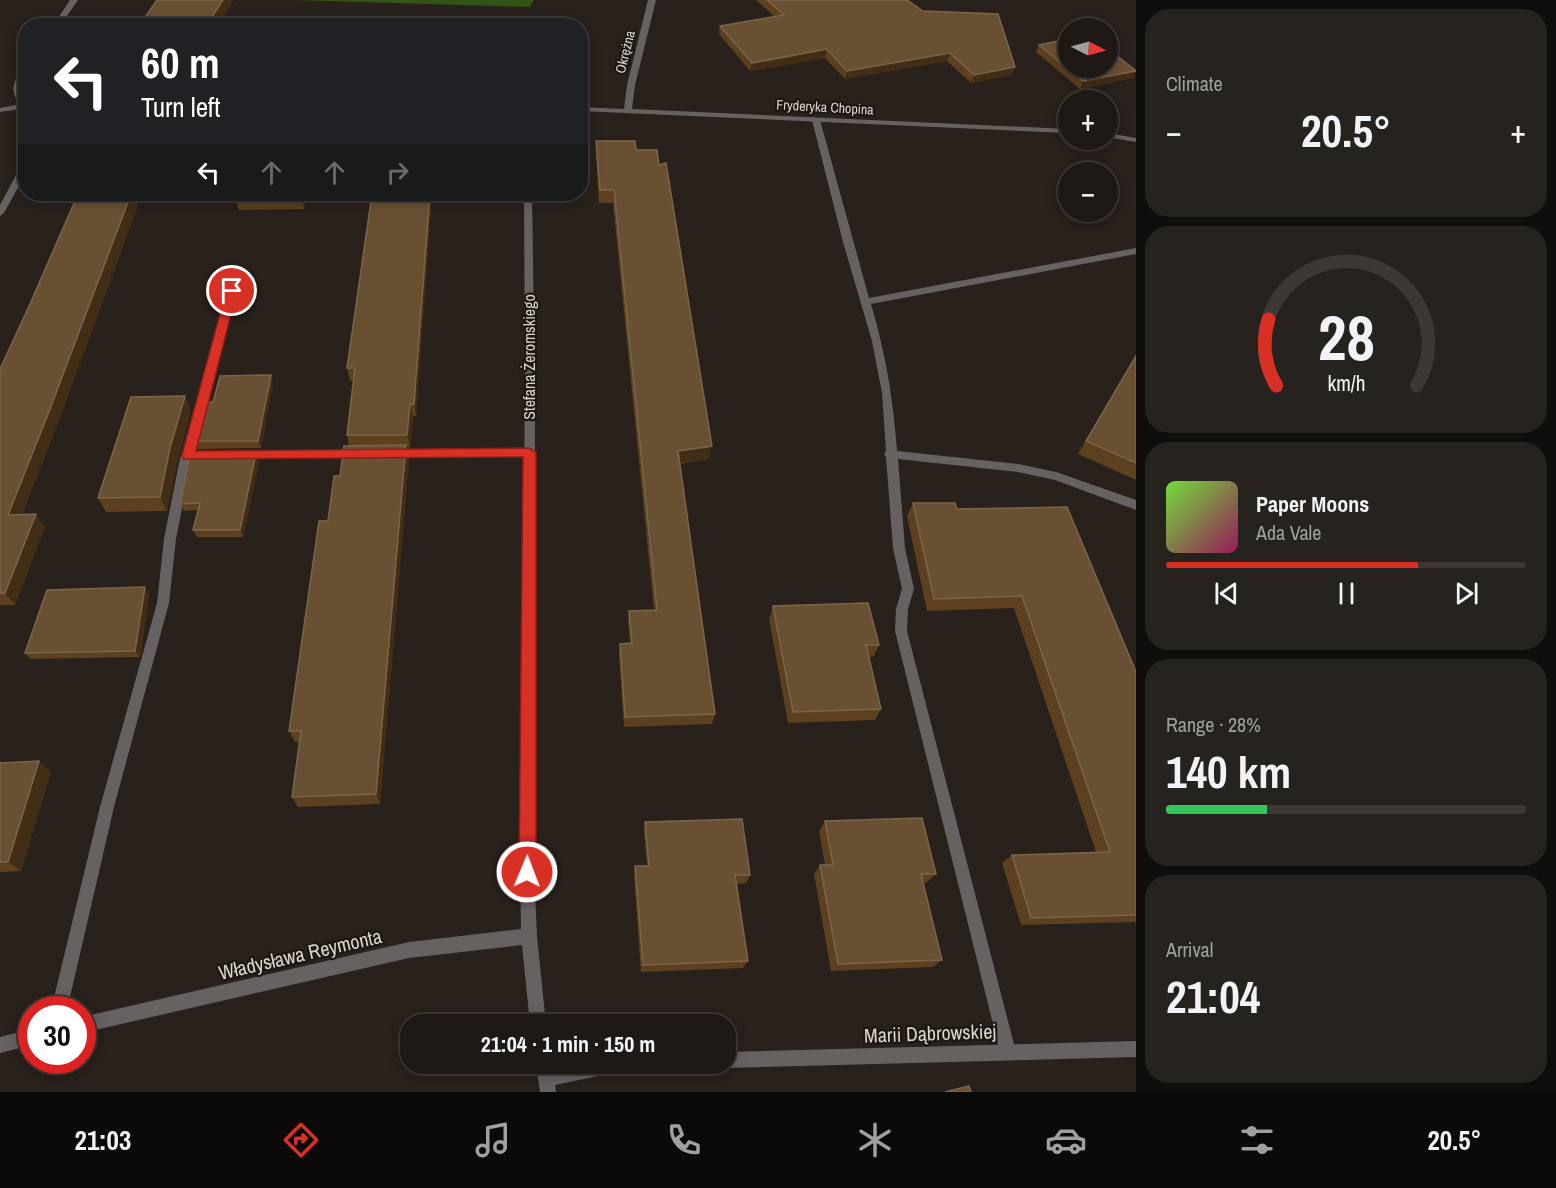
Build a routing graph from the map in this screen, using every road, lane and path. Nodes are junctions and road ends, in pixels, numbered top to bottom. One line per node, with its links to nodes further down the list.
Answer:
1 (74, 0): 3 (street)
2 (652, 0): 9 (street, Okrężna)
3 (62, 18)
4 (18, 80): 5 (street)
5 (18, 99)
6 (18, 107): 8 (street)
7 (588, 109): 9 (street, Fryderyka Chopina)
8 (0, 110)
9 (628, 110): 10 (street, Fryderyka Chopina)
10 (816, 120): 11 (street, Fryderyka Chopina); 19 (street)
11 (1058, 131)
12 (1118, 137): 13 (street)
13 (1136, 140)
14 (18, 179): 16 (street)
15 (528, 201): 20 (street, Stefana Żeromskiego)
16 (0, 213)
17 (1136, 251): 19 (street)
18 (232, 291): 25 (street)
19 (866, 302): 21 (street)
20 (529, 452): 22 (street); 24 (street, Stefana Żeromskiego)
21 (890, 454): 23 (street); 31 (street)
22 (231, 455)
23 (1136, 505)
24 (530, 936): 26 (street, Stefana Żeromskiego); 27 (street, Władysława Reymonta)
25 (61, 996)
26 (537, 1014)
27 (96, 1022)
28 (18, 1040): 29 (street)
29 (0, 1045)
30 (1136, 1049): 31 (street, Marii Dąbrowskiej)
31 (1008, 1052): 32 (street, Marii Dąbrowskiej)
32 (736, 1060)
33 (567, 1074): 34 (street)
34 (546, 1078)

